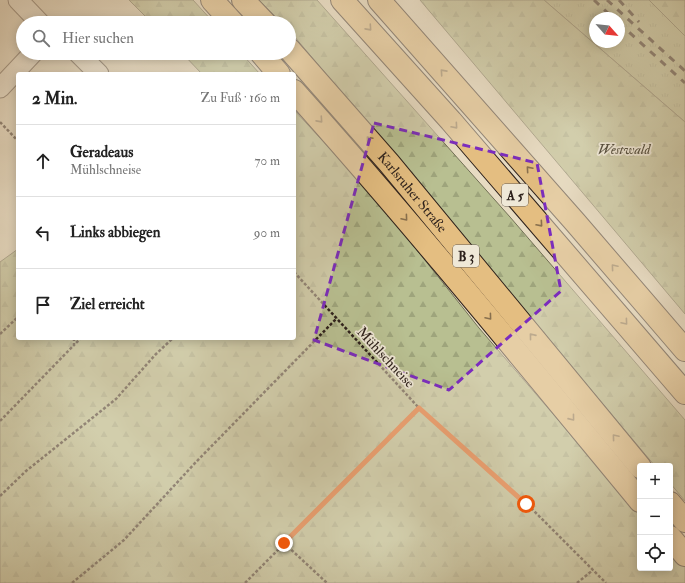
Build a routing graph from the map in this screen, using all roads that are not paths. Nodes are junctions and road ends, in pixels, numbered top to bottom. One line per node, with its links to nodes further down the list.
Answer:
1 (18, 0): 6 (street)
2 (212, 0): 7 (main road)
3 (243, 0): 8 (main road)
4 (342, 0): 18 (main road, A 5, one-way to 18)
5 (379, 0): 17 (main road, A 5, one-way to 5)
6 (33, 16)
7 (227, 16)
8 (258, 16)
9 (296, 57): 19 (main road, Karlsruher Straße / B 3, one-way to 9)
10 (27, 60): 15 (street)
11 (85, 60): 13 (street)
12 (267, 60): 14 (main road)
13 (97, 72)
14 (277, 72)
15 (0, 88)
16 (296, 92): 20 (main road, Karlsruher Straße / B 3, one-way to 20)
17 (685, 350)
18 (685, 393)
19 (637, 463)
20 (638, 499)
21 (673, 507): 22 (main road)
22 (685, 521)
23 (673, 541): 24 (main road)
24 (685, 555)

